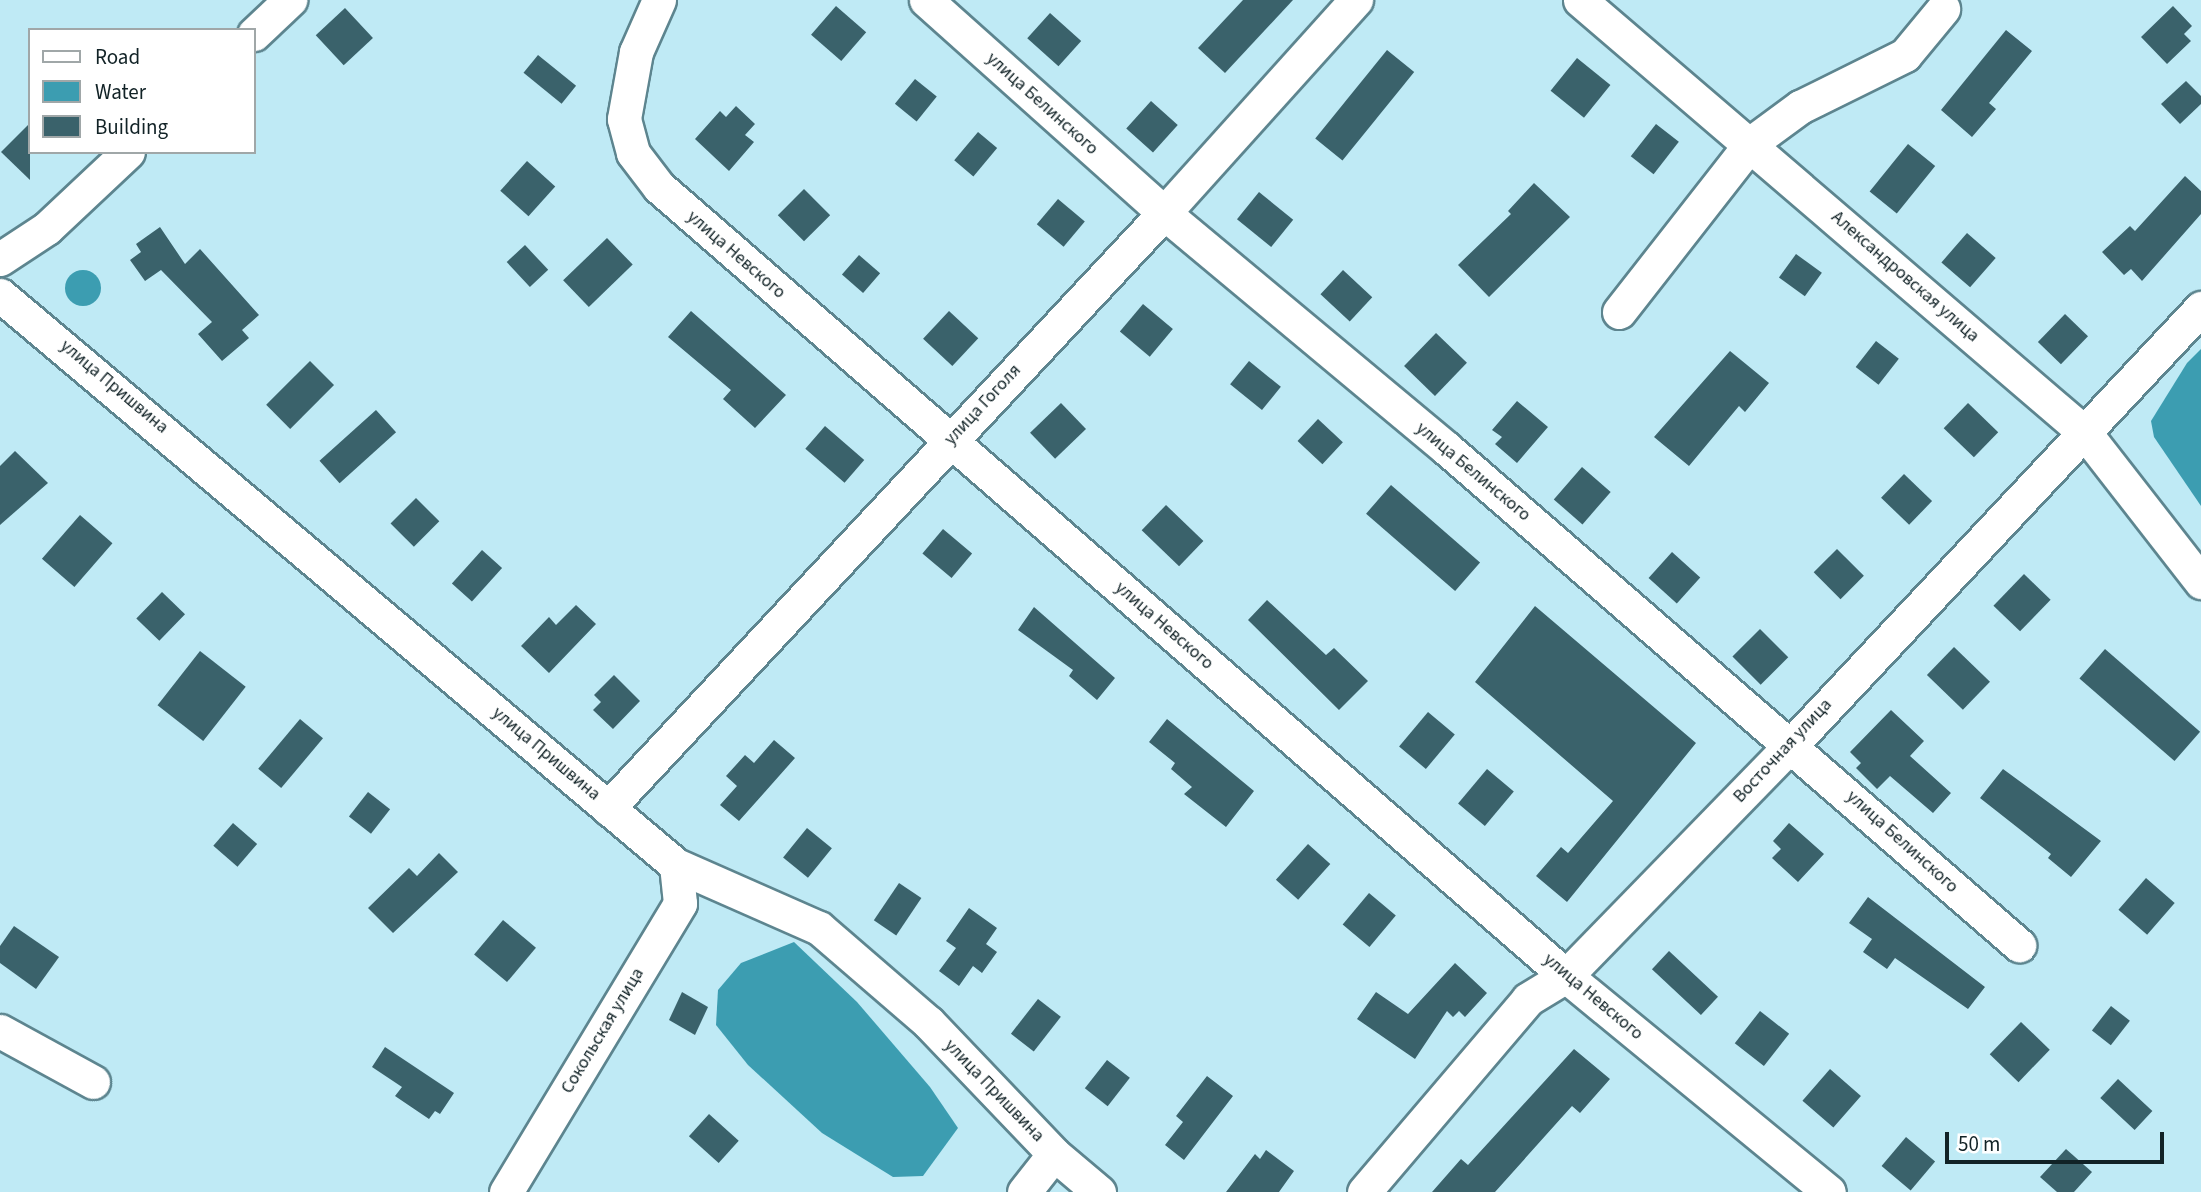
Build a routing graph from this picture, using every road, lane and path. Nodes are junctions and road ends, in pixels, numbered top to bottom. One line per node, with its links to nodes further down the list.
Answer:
1 (290, 0): 7 (street)
2 (659, 0): 16 (street, улица Невского)
3 (926, 0): 10 (street, улица Белинского)
4 (1356, 0): 10 (street, улица Гоголя)
5 (1580, 0): 8 (street, Александровская улица)
6 (1943, 9): 8 (street)
7 (256, 32)
8 (1751, 143): 14 (street); 15 (street, Александровская улица)
9 (126, 154): 11 (street)
10 (1164, 213): 16 (street, улица Гоголя); 18 (street, улица Белинского)
11 (0, 259)
12 (0, 295): 19 (street, улица Пришвина)
13 (2201, 308): 15 (street, Восточная улица)
14 (1619, 312)
15 (2085, 433): 17 (street, Александровская улица); 18 (street, Восточная улица)
16 (950, 440): 19 (street, улица Гоголя); 22 (street, улица Невского)
17 (2201, 582)
18 (1792, 744): 21 (street, улица Белинского); 22 (street, Восточная улица)
19 (608, 807): 20 (street, улица Пришвина)
20 (676, 865): 25 (street, улица Пришвина); 26 (street, Сокольская улица)
21 (2019, 945)
22 (1566, 976): 29 (street, Восточная улица); 30 (street, улица Невского)
23 (0, 1031): 24 (street)
24 (93, 1082)
25 (1054, 1154): 27 (street); 28 (street, улица Пришвина)
26 (506, 1192)
27 (1024, 1192)
28 (1100, 1192)
29 (1364, 1192)
30 (1829, 1192)

